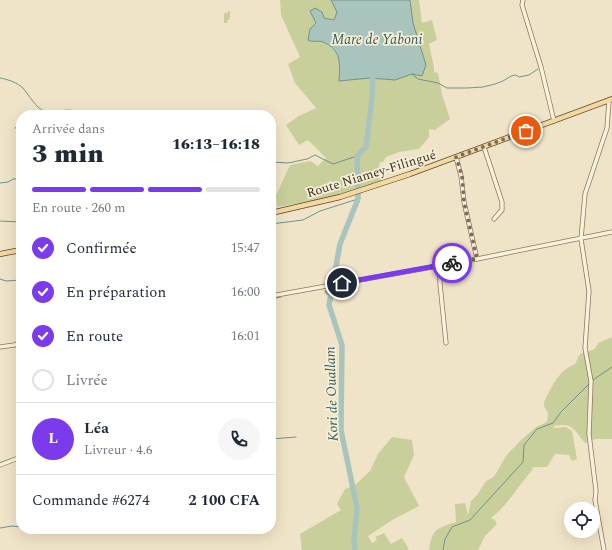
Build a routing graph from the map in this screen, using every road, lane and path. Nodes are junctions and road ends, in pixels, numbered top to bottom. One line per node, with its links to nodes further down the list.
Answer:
1 (523, 0): 3 (street)
2 (610, 100): 3 (main road, Route Niamey-Filingué); 9 (street)
3 (554, 121): 4 (main road, Route Niamey-Filingué)
4 (484, 147): 5 (main road, Route Niamey-Filingué); 7 (street)
5 (456, 157): 6 (main road, Route Niamey-Filingué); 12 (street)
6 (276, 212)
7 (494, 219)
8 (612, 232): 9 (street)
9 (581, 239): 12 (street); 20 (street)
10 (16, 251): 11 (main road)
11 (0, 254)
12 (477, 259): 13 (street)
13 (440, 265): 14 (street); 15 (street)
14 (276, 295)
15 (446, 343)
16 (16, 344): 17 (street)
17 (0, 347)
18 (16, 459): 19 (street)
19 (0, 465)
20 (604, 550)

